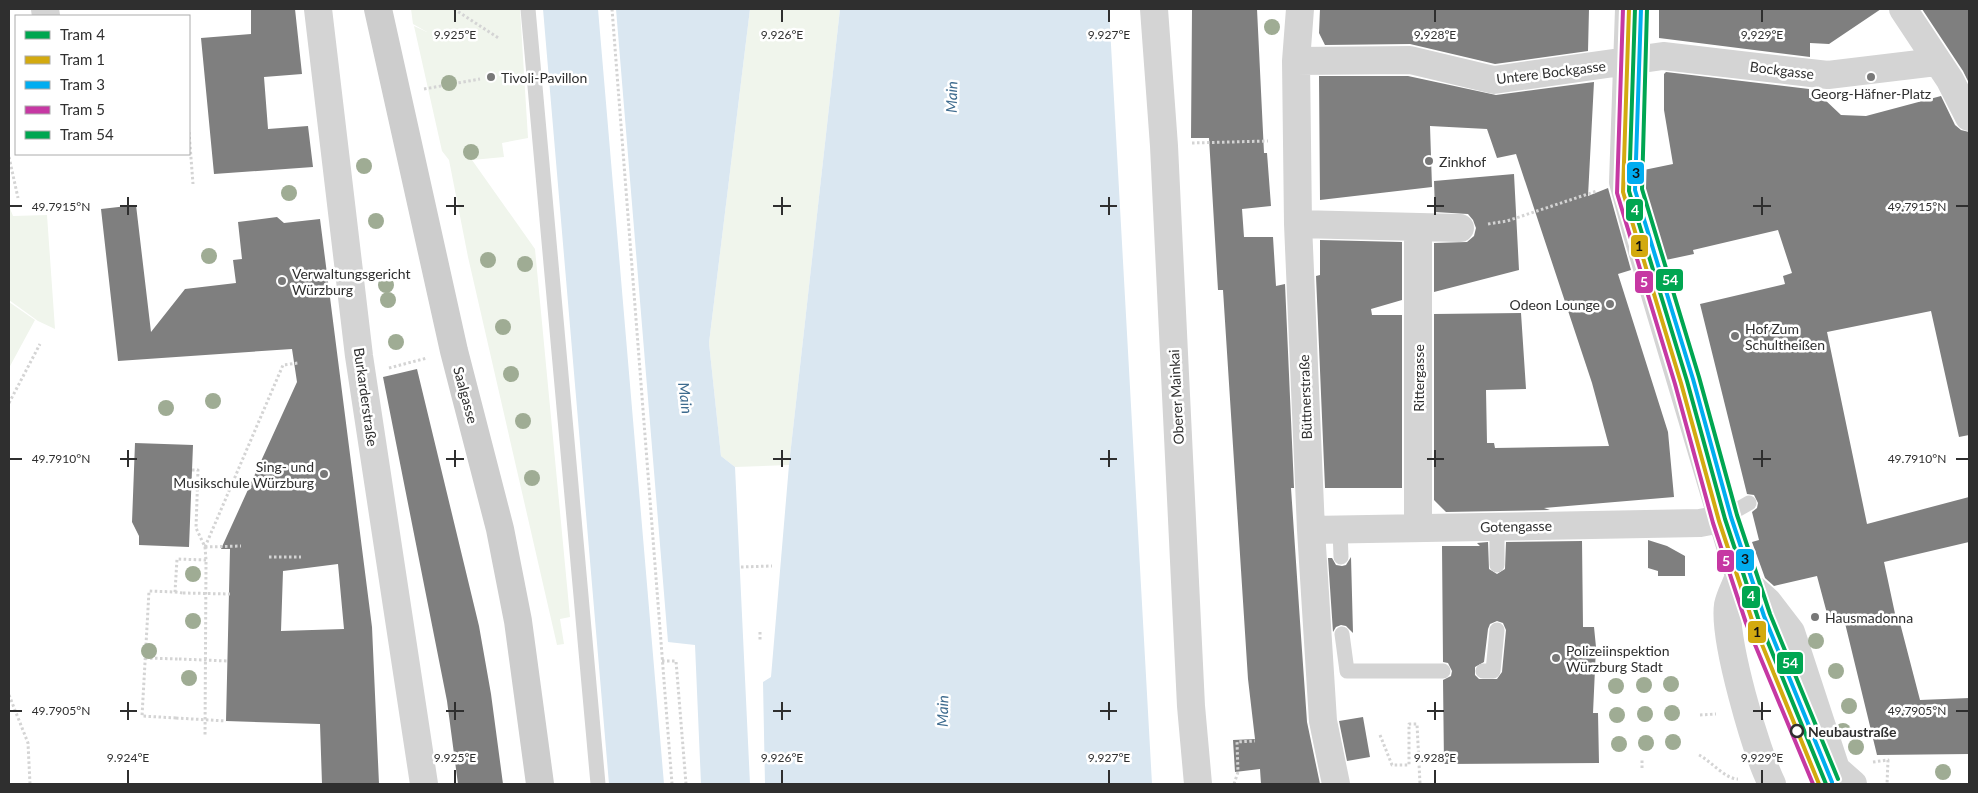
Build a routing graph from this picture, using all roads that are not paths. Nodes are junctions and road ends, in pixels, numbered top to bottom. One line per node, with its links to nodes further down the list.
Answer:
1 (318, 9): 28 (street, Burkarderstraße)
2 (378, 9): 29 (main road, Saalgasse)
3 (528, 9): 30 (lane)
4 (1154, 9): 31 (street, Oberer Mainkai)
5 (1300, 9): 8 (street, Büttnerstraße)
6 (1629, 9): 9 (street)
7 (1903, 9): 10 (street)
8 (1296, 61): 9 (street, Untere Bockgasse); 12 (street, Büttnerstraße)
9 (1628, 62): 10 (street, Bockgasse); 16 (street)
10 (1936, 62): 11 (street)
11 (1969, 117)
12 (1298, 224): 13 (street); 19 (street, Büttnerstraße)
13 (1418, 228): 14 (street); 18 (street, Rittergasse)
14 (1460, 228)
15 (1749, 503): 16 (lane)
16 (1721, 519): 17 (street, Gotengasse); 23 (street)
17 (1497, 526): 18 (street, Gotengasse); 22 (lane)
18 (1418, 528): 20 (street, Gotengasse)
19 (1311, 530): 20 (street, Gotengasse); 32 (street, Büttnerstraße)
20 (1340, 530): 21 (lane)
21 (1341, 558)
22 (1497, 564)
23 (1739, 576): 33 (street); 34 (street)
24 (1497, 630): 27 (lane)
25 (1342, 634): 26 (lane)
26 (1443, 670)
27 (1483, 670)
28 (424, 784)
29 (540, 784)
30 (598, 784)
31 (1198, 784)
32 (1336, 784)
33 (1772, 784)
34 (1853, 784)

